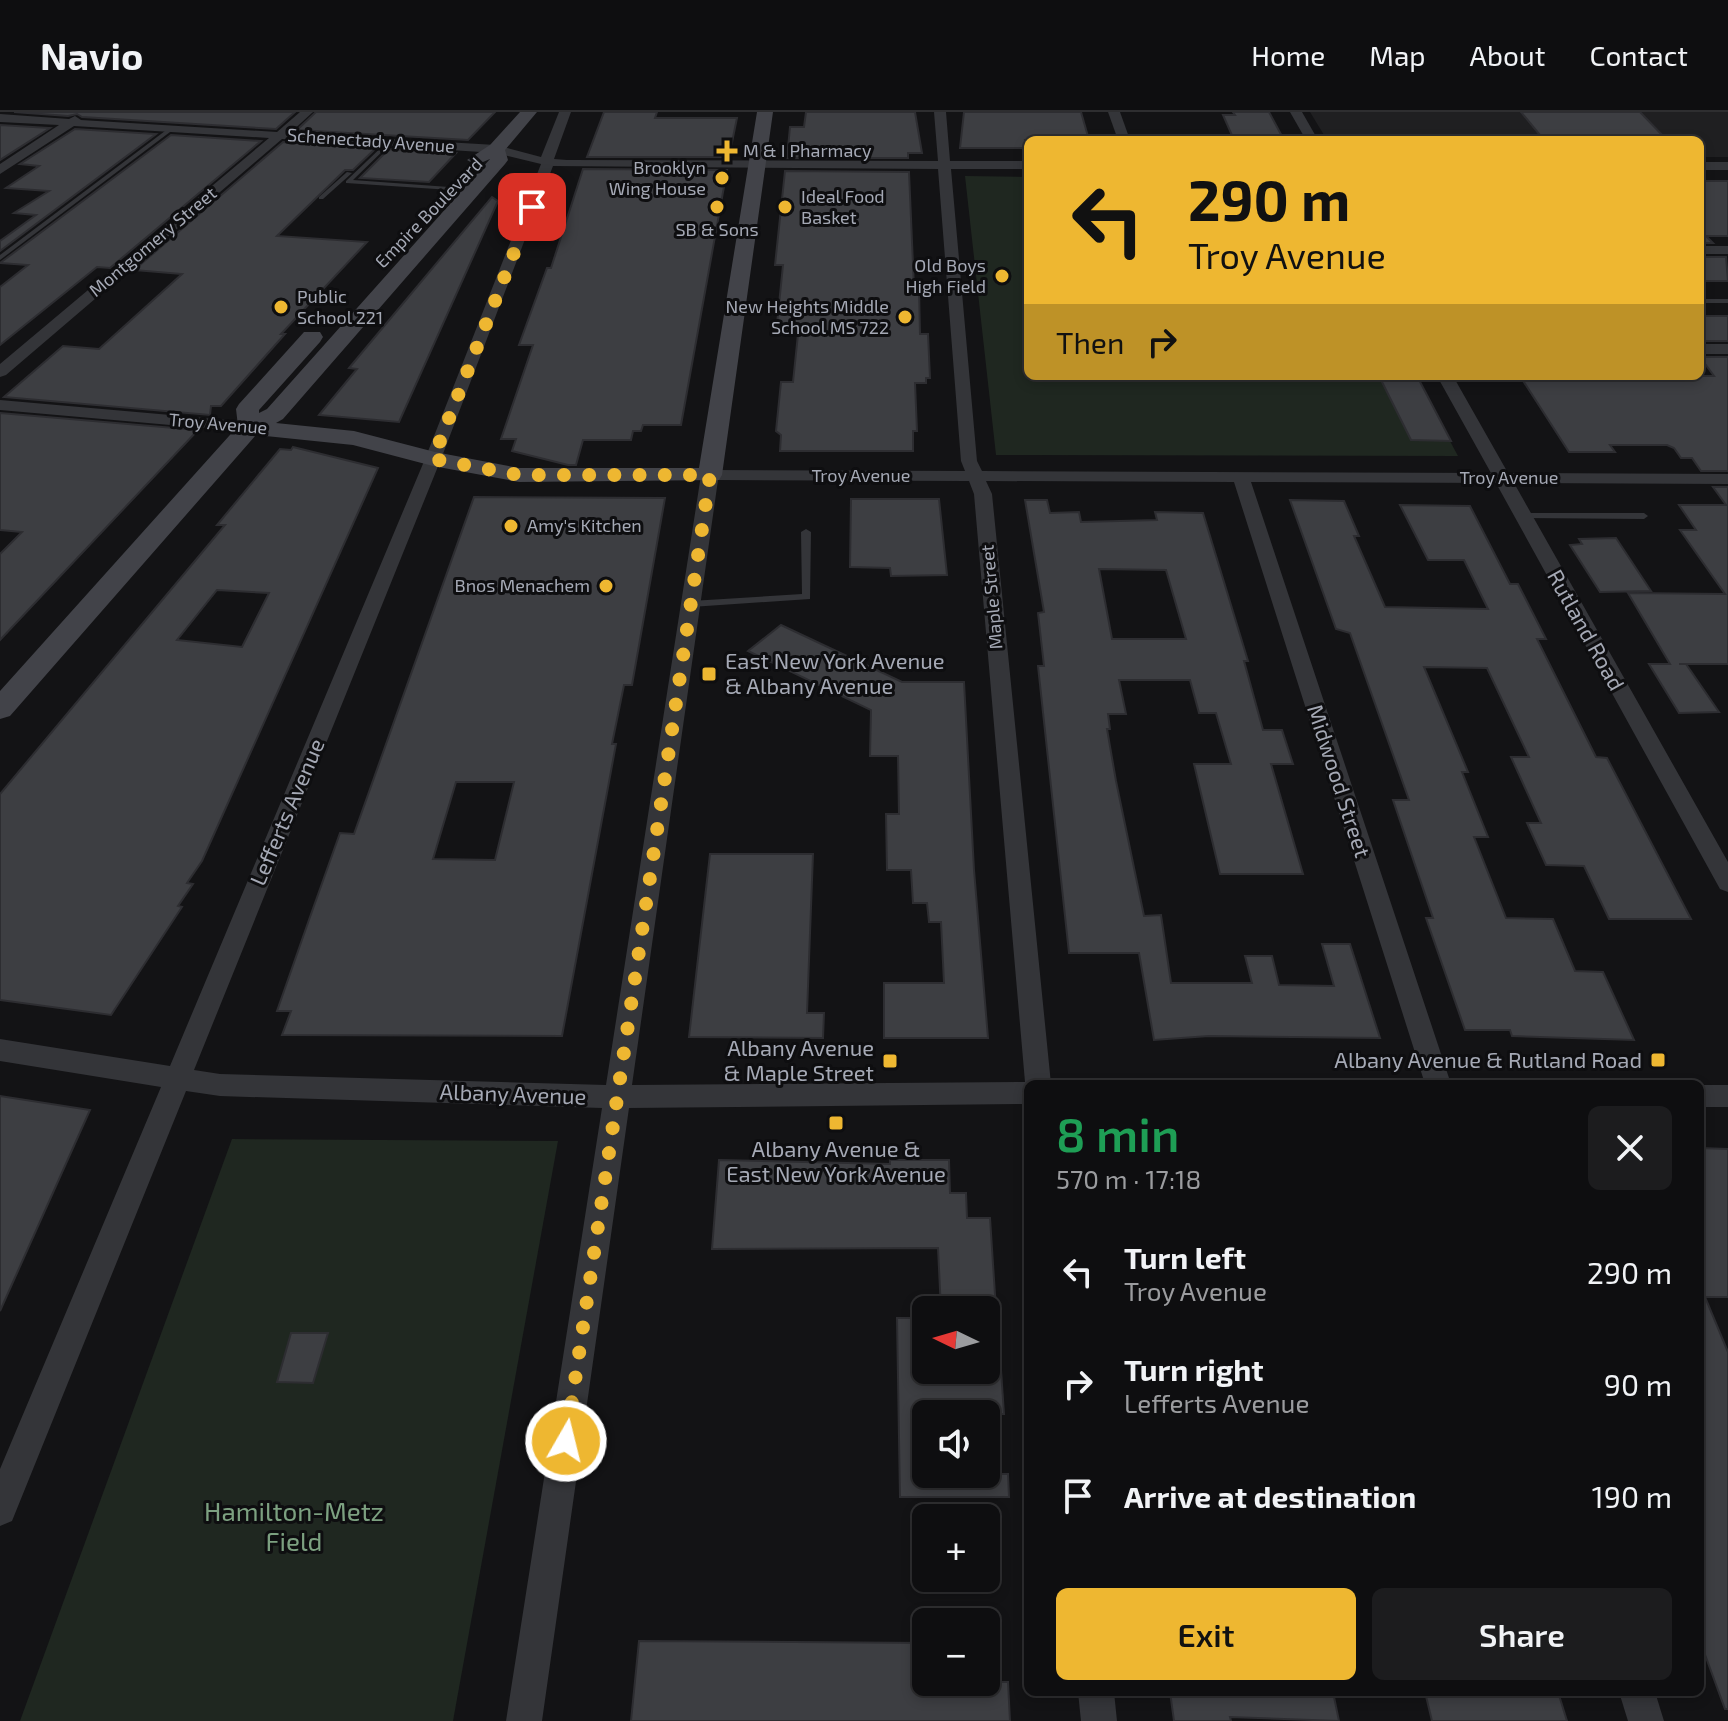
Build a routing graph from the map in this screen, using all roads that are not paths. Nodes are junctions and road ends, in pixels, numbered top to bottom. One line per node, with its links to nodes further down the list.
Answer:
1 (87, 112): 10 (street)
2 (307, 112): 12 (street, Montgomery Street)
3 (529, 112): 16 (main road, Empire Boulevard)
4 (565, 112): 17 (street, Lefferts Avenue)
5 (765, 112): 18 (main road)
6 (940, 112): 19 (street, Maple Street)
7 (1114, 112): 13 (street)
8 (1296, 112): 14 (street)
9 (0, 118): 10 (street, Schenectady Avenue)
10 (71, 122): 11 (street, Schenectady Avenue); 23 (street)
11 (171, 129): 12 (street, Schenectady Avenue); 29 (lane)
12 (279, 135): 15 (street, Schenectady Avenue); 35 (street, Montgomery Street)
13 (1123, 136)
14 (1310, 136)
15 (384, 142): 16 (street, Schenectady Avenue); 24 (lane); 25 (lane)
16 (496, 149): 17 (street, Schenectady Avenue); 24 (main road, Empire Boulevard); 38 (main road, Empire Boulevard)
17 (547, 162): 18 (street, Schenectady Avenue); 39 (street, Lefferts Avenue)
18 (757, 164): 19 (street, Schenectady Avenue); 40 (main road)
19 (944, 165): 20 (street, Schenectady Avenue); 41 (street, Maple Street)
20 (1024, 165)
21 (1704, 166): 22 (street)
22 (1728, 166)
23 (0, 170)
24 (449, 189): 26 (main road, Empire Boulevard)
25 (321, 198)
26 (403, 238)
27 (1704, 250): 28 (street)
28 (1728, 250)
29 (0, 258)
30 (1704, 301): 31 (lane)
31 (1728, 301)
32 (330, 317): 38 (main road, Empire Boulevard)
33 (1704, 349): 34 (street)
34 (1728, 349)
35 (0, 372)
36 (1447, 380): 43 (street, Rutland Road)
37 (0, 405): 38 (street, Troy Avenue)
38 (250, 427): 39 (main road, Troy Avenue); 49 (main road, Empire Boulevard)
39 (433, 459): 40 (main road, Troy Avenue); 52 (street, Lefferts Avenue)
40 (710, 475): 41 (street, Troy Avenue); 48 (street)
41 (976, 476): 42 (street, Troy Avenue); 53 (street, Maple Street)
42 (1241, 478): 43 (street, Troy Avenue); 54 (street, Midwood Street)
43 (1502, 478): 44 (street, Troy Avenue); 45 (street, Rutland Road)
44 (1728, 479)
45 (1523, 516): 46 (lane); 50 (street, Rutland Road)
46 (1644, 516)
47 (806, 532): 48 (lane)
48 (691, 604): 56 (street)
49 (0, 709)
50 (1728, 883)
51 (0, 1050): 52 (street, Albany Avenue)
52 (177, 1078): 56 (street, Albany Avenue); 59 (street, Lefferts Avenue)
53 (1038, 1080)
54 (1437, 1080)
55 (1024, 1093): 56 (street, Albany Avenue)
56 (616, 1096): 62 (street)
57 (1704, 1096): 58 (street)
58 (1728, 1096)
59 (0, 1509)
60 (1096, 1696): 63 (street)
61 (1638, 1696): 64 (street)
62 (524, 1721)
63 (1099, 1721)
64 (1646, 1721)

